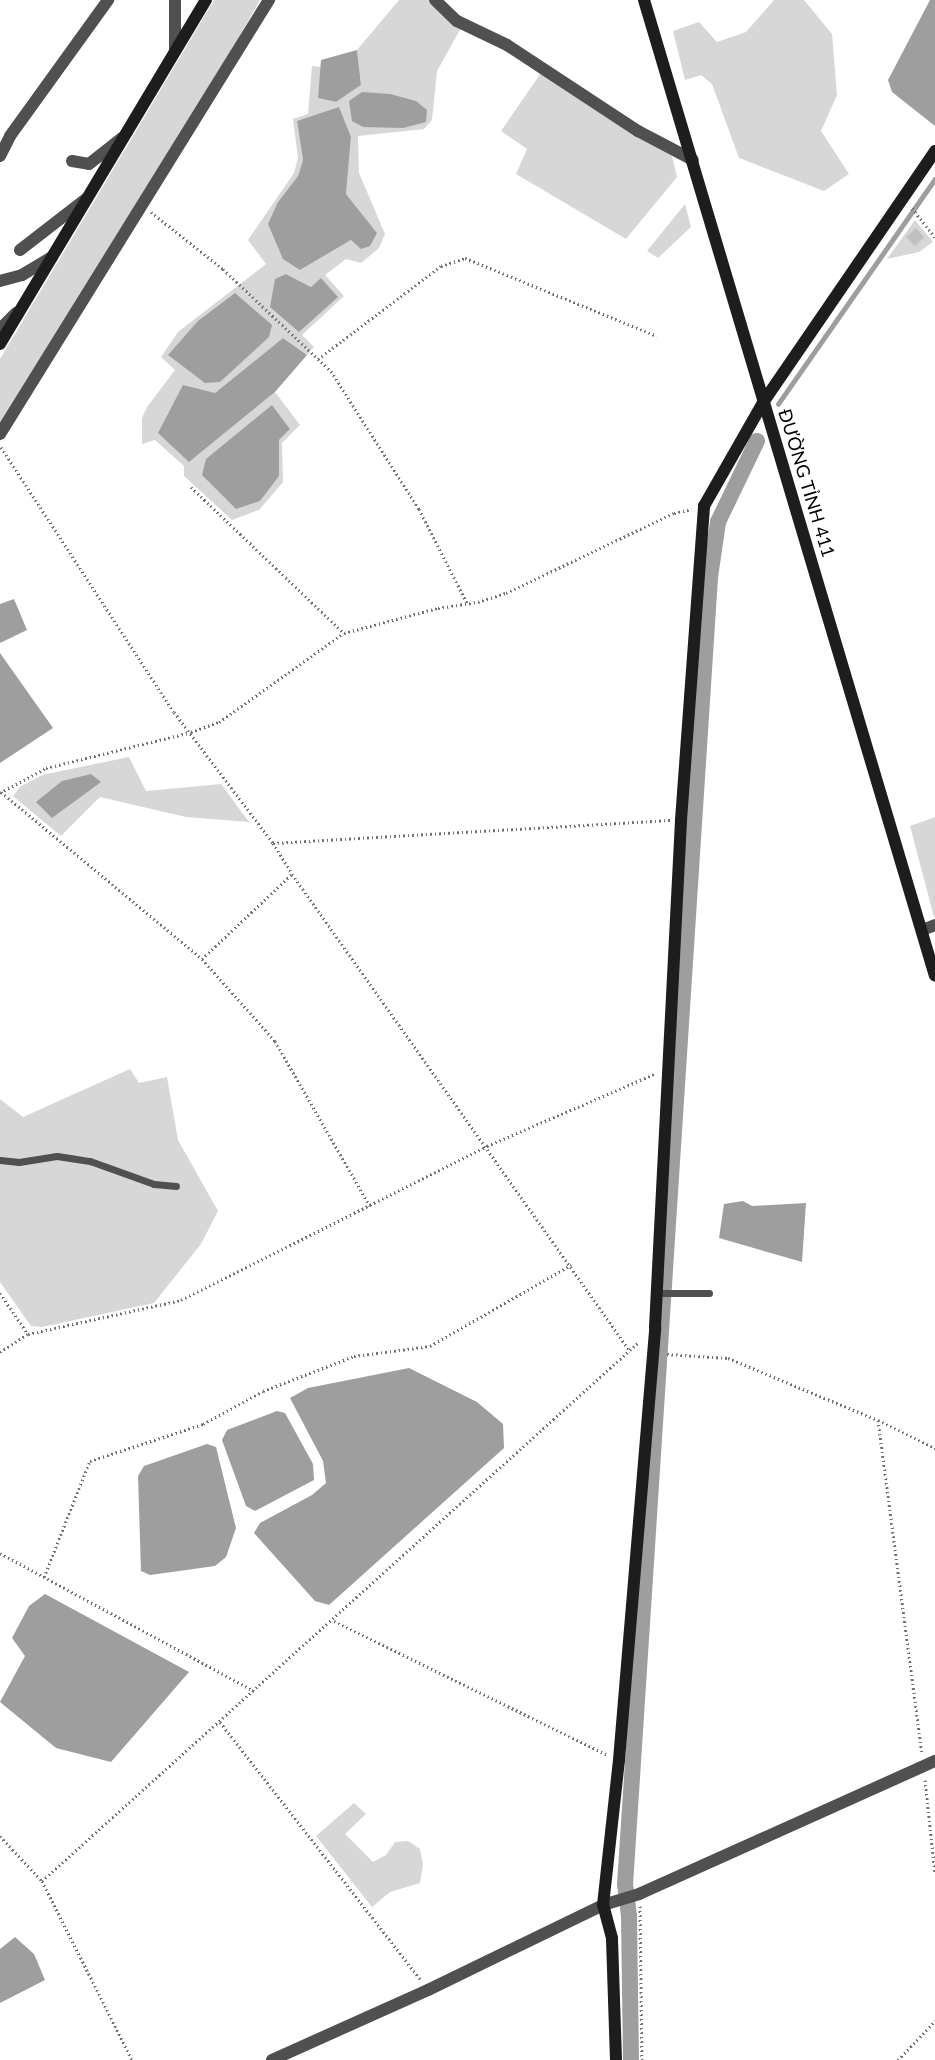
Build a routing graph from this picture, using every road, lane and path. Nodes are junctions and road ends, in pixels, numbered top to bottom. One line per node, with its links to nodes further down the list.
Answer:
1 (108, 0): 10 (street)
2 (175, 0): 7 (street)
3 (206, 0): 7 (main road)
4 (269, 0): 15 (street)
5 (435, 0): 11 (street)
6 (644, 0): 11 (main road, ĐƯỜNG TỈNH 411)
7 (176, 50): 8 (main road)
8 (123, 137): 12 (street); 13 (main road)
9 (935, 151): 14 (main road)
10 (0, 156)
11 (693, 160): 25 (main road, ĐƯỜNG TỈNH 411)
12 (72, 161)
13 (88, 197): 17 (street); 18 (main road)
14 (902, 197): 16 (path); 25 (main road)
15 (142, 206): 24 (path); 26 (street)
16 (935, 237)
17 (20, 250)
18 (52, 257): 19 (street); 20 (main road)
19 (0, 281)
20 (21, 308): 21 (street); 23 (main road)
21 (0, 329)
22 (657, 336): 24 (path)
23 (0, 344)
24 (318, 359): 30 (path)
25 (764, 401): 29 (main road); 38 (main road, ĐƯỜNG TỈNH 411)
26 (0, 434)
27 (0, 446): 32 (path)
28 (191, 487): 31 (path)
29 (704, 506): 30 (path); 34 (main road)
30 (468, 603): 31 (path)
31 (344, 633): 32 (path)
32 (191, 732): 33 (path); 35 (path)
33 (1, 793): 39 (path)
34 (681, 820): 35 (path); 41 (main road)
35 (273, 843): 36 (path)
36 (292, 874): 39 (path); 42 (path)
37 (935, 925): 38 (street)
38 (922, 930): 40 (main road, ĐƯỜNG TỈNH 411)
39 (202, 959): 45 (path)
40 (935, 976)
41 (669, 1068): 42 (path); 48 (main road)
42 (487, 1146): 45 (path); 46 (path)
43 (0, 1160): 44 (lane)
44 (176, 1186)
45 (370, 1206): 51 (path)
46 (571, 1265): 52 (path); 58 (path)
47 (0, 1293): 51 (path)
48 (658, 1293): 49 (lane); 50 (main road)
49 (709, 1293)
50 (656, 1327): 52 (path); 54 (main road)
51 (28, 1334): 53 (path)
52 (630, 1351): 59 (path)
53 (0, 1352)
54 (653, 1353): 55 (path); 62 (main road)
55 (878, 1420): 56 (path); 63 (path)
56 (935, 1448)
57 (0, 1553): 58 (path)
58 (44, 1576): 60 (path)
59 (334, 1621): 60 (path); 62 (path)
60 (255, 1691): 61 (path)
61 (220, 1722): 66 (path); 69 (path)
62 (619, 1760): 68 (main road)
63 (929, 1763): 65 (path); 67 (street)
64 (0, 1836): 66 (path)
65 (935, 1874)
66 (42, 1881): 71 (path)
67 (640, 1893): 68 (street); 74 (path)
68 (604, 1904): 69 (street); 73 (main road)
69 (428, 1990): 72 (street)
70 (935, 2021): 75 (path)
71 (132, 2060)
72 (272, 2060)
73 (616, 2060)
74 (642, 2060)
75 (898, 2060)

